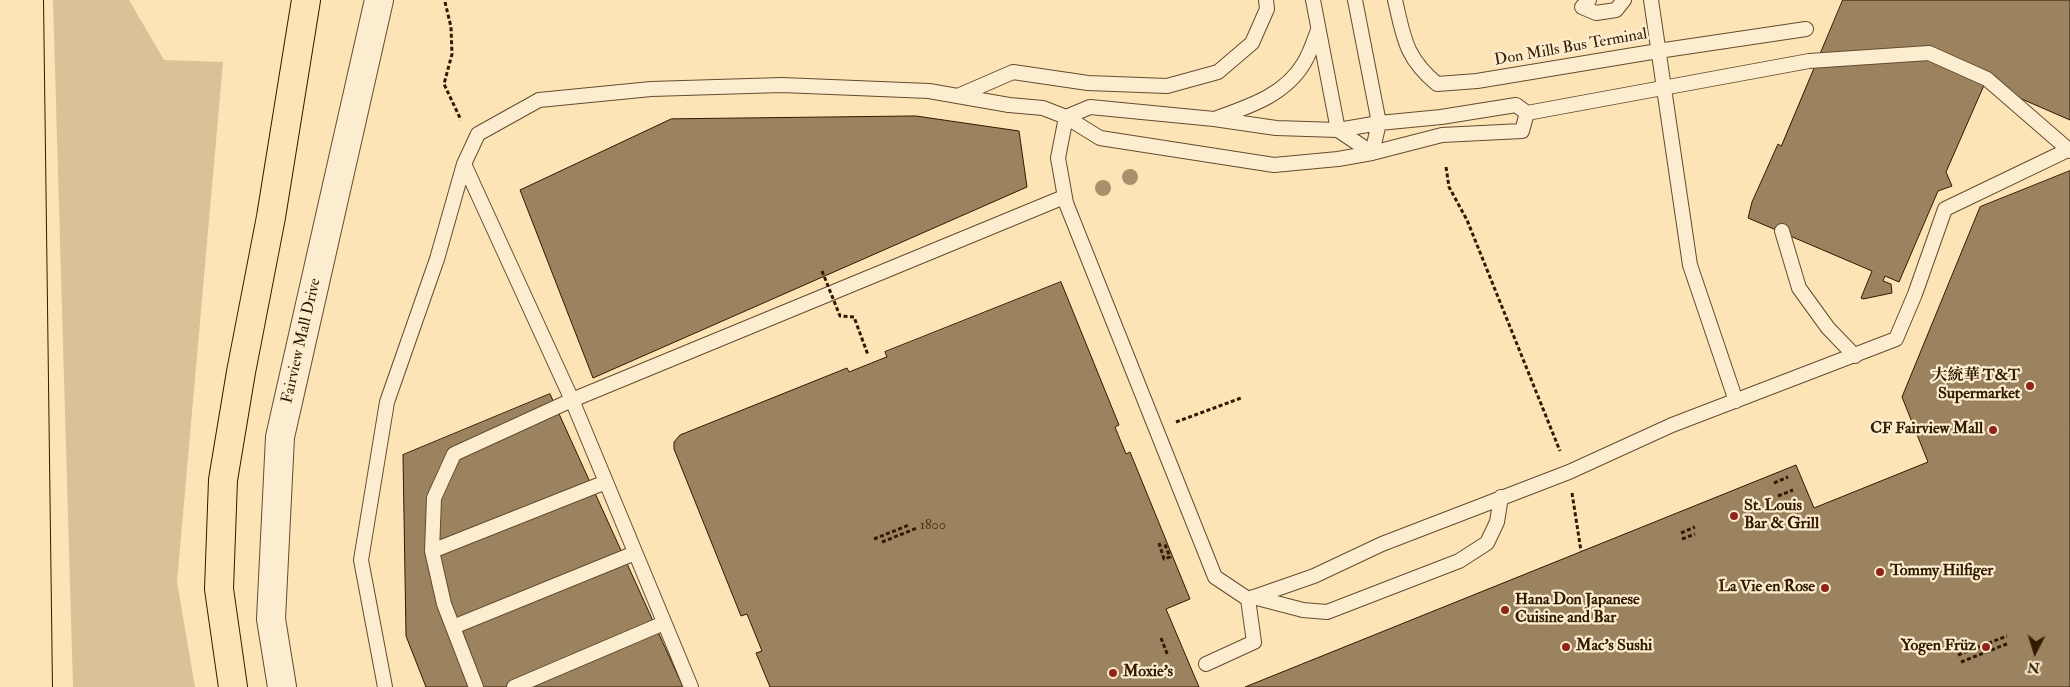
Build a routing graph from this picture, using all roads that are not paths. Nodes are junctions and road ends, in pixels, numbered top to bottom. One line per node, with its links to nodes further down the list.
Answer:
1 (8, 0): 38 (highway)
2 (29, 0): 39 (highway)
3 (306, 0): 40 (highway)
4 (379, 0): 41 (street, Fairview Mall Drive)
5 (1266, 0): 16 (lane)
6 (1313, 0): 13 (lane)
7 (1354, 0): 20 (lane)
8 (1395, 0): 14 (lane, Don Mills Bus Terminal)
9 (1589, 0): 10 (lane)
10 (1624, 0)
11 (1650, 0): 14 (lane)
12 (1806, 29): 14 (lane, Don Mills Bus Terminal)
13 (1318, 30): 19 (lane); 21 (lane)
14 (1658, 51): 15 (lane)
15 (1663, 86): 17 (lane); 22 (lane); 29 (lane)
16 (960, 95): 18 (lane); 24 (lane)
17 (1527, 113): 20 (lane); 23 (lane)
18 (1066, 117): 19 (lane); 23 (lane); 25 (lane)
19 (1214, 119): 21 (lane)
20 (1379, 123): 21 (lane); 23 (lane)
21 (1338, 130): 23 (lane)
22 (2070, 150): 27 (lane)
23 (1372, 153)
24 (464, 164): 28 (lane); 42 (lane)
25 (1064, 197): 28 (lane); 34 (lane)
26 (1782, 232): 27 (lane)
27 (1855, 356): 29 (lane)
28 (572, 400): 30 (lane); 32 (lane)
29 (1736, 401): 31 (lane)
30 (606, 482): 32 (lane); 33 (lane)
31 (1501, 497): 34 (lane); 34 (lane)
32 (432, 551): 36 (lane)
33 (635, 553): 35 (lane); 36 (lane)
34 (1250, 598): 37 (lane)
35 (664, 623): 44 (lane); 45 (lane)
36 (453, 627): 43 (lane)
37 (1206, 664)
38 (12, 687)
39 (38, 687)
40 (233, 687)
41 (282, 687)
42 (385, 687)
43 (476, 687)
44 (514, 687)
45 (691, 687)

